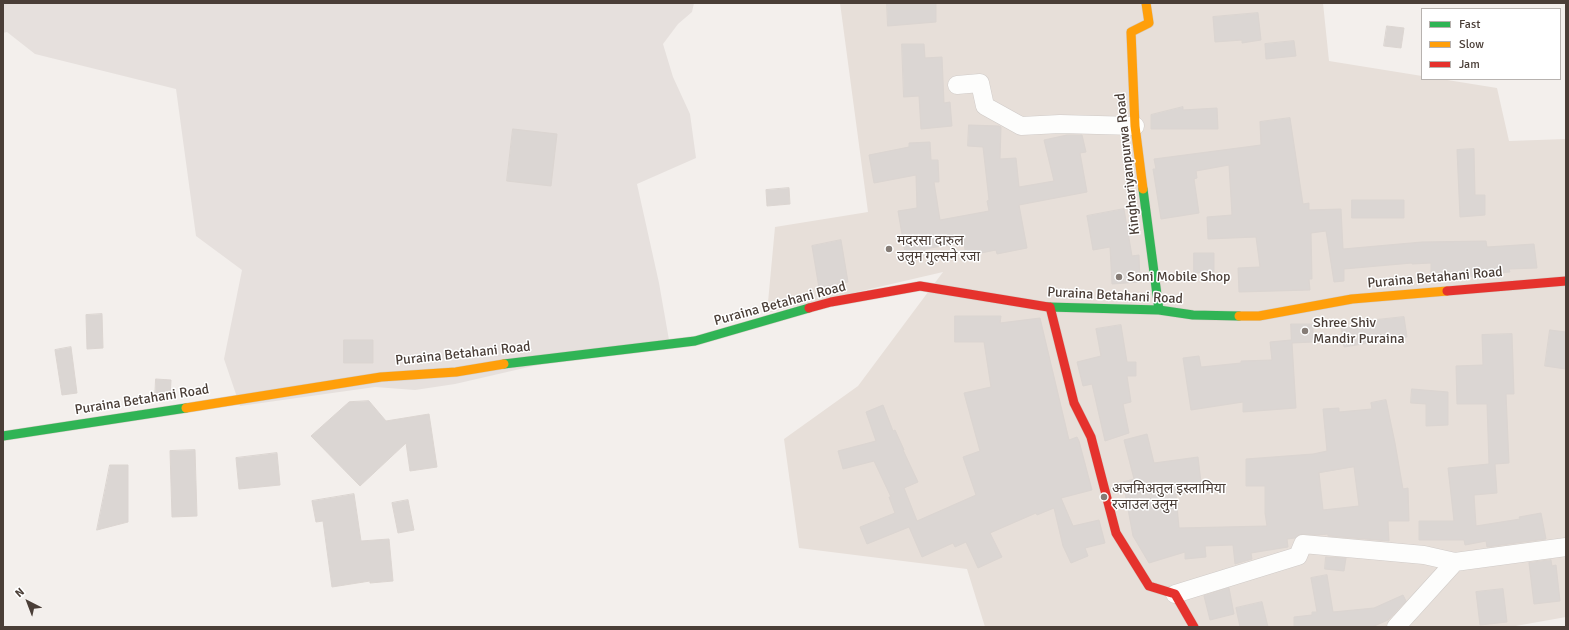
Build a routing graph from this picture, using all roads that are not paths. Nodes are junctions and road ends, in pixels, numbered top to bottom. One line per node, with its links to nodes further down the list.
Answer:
1 (1146, 3): 3 (street, Kinghariyanpurwa Road)
2 (957, 85): 3 (street)
3 (1135, 126): 6 (street, Kinghariyanpurwa Road)
4 (1566, 281): 6 (street, Puraina Betahani Road)
5 (1050, 307): 6 (street, Puraina Betahani Road); 7 (street, Puraina Betahani Road); 10 (street)
6 (1159, 310)
7 (3, 436)
8 (1566, 547): 9 (street)
9 (1455, 562): 10 (street); 12 (street)
10 (1175, 594): 11 (street)
11 (1194, 627)
12 (1396, 627)

